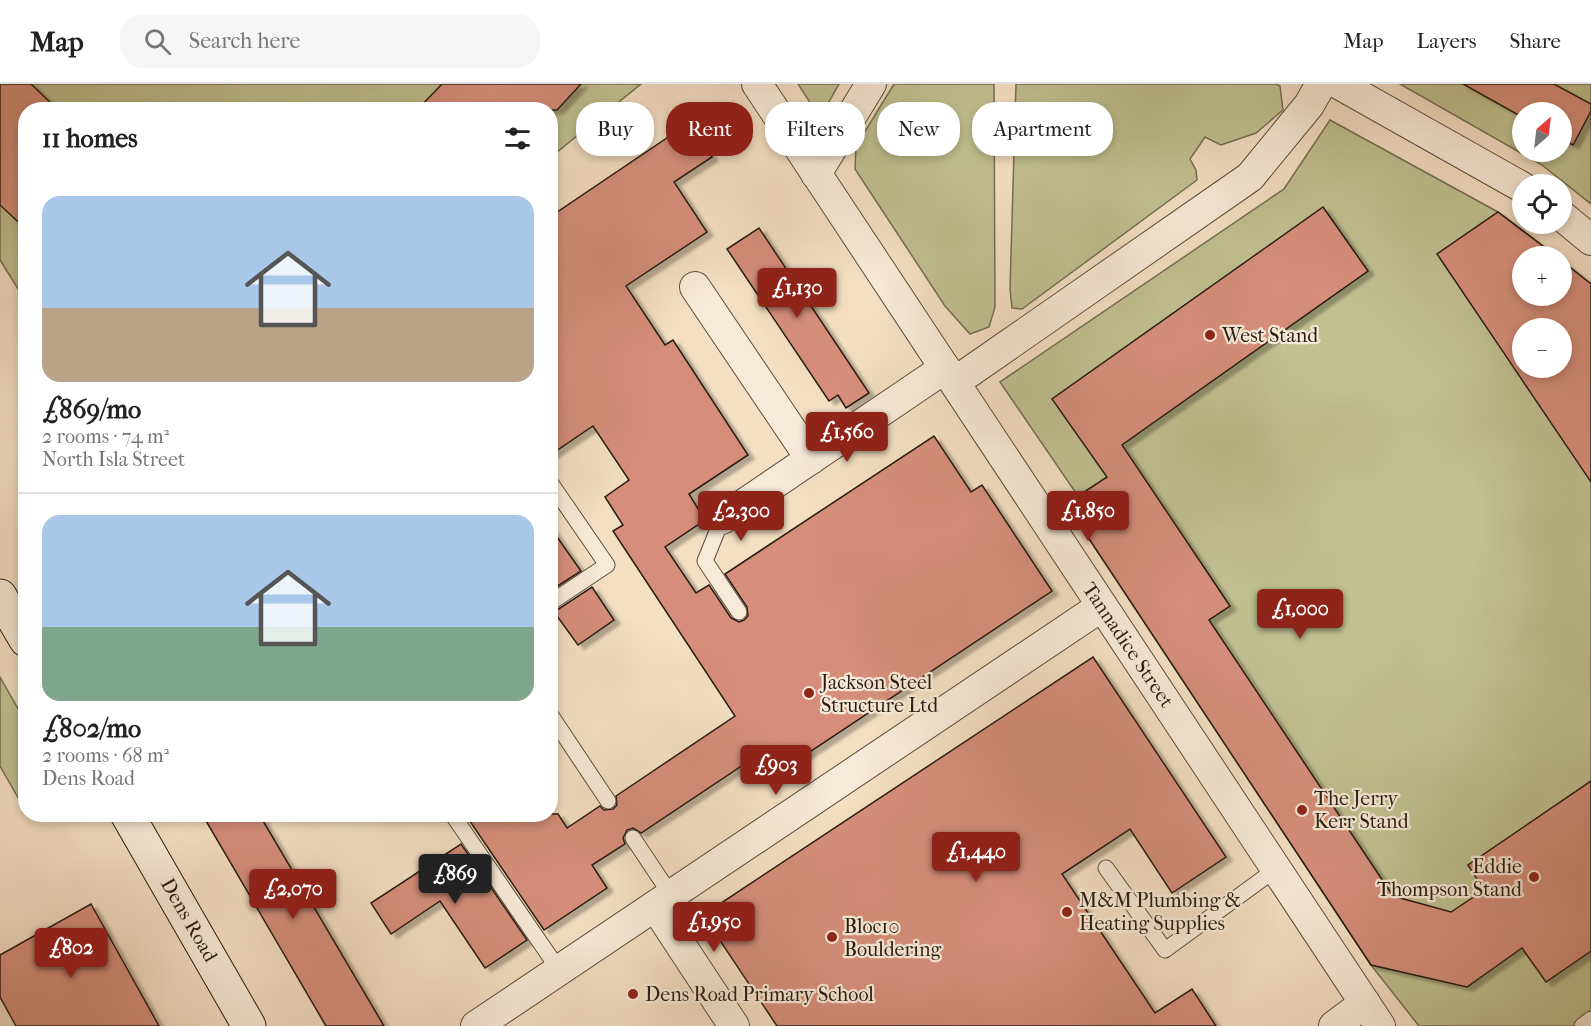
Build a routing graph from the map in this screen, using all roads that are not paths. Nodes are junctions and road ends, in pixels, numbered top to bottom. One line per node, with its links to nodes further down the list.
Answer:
1 (756, 84): 5 (street, Tannadice Street)
2 (870, 84): 5 (street)
3 (1321, 84): 10 (street)
4 (1339, 84): 6 (street)
5 (816, 174): 10 (street, Tannadice Street)
6 (1512, 181)
7 (1572, 224): 8 (street)
8 (1591, 240)
9 (695, 287): 11 (street)
10 (950, 375): 11 (street); 16 (street, Tannadice Street)
11 (811, 459): 13 (street)
12 (558, 494): 15 (lane)
13 (722, 519): 17 (lane)
14 (0, 597): 18 (main road)
15 (558, 598)
16 (1102, 606): 25 (street, Tannadice Street); 26 (street)
17 (739, 612)
18 (18, 627)
19 (558, 726): 20 (lane)
20 (608, 801)
21 (132, 822): 30 (main road, Dens Road)
22 (457, 822): 27 (lane)
23 (633, 838): 26 (lane)
24 (1106, 868): 25 (lane)
25 (1276, 869): 28 (street, Tannadice Street)
26 (663, 900): 27 (street); 32 (street)
27 (559, 970): 31 (street)
28 (1372, 1014): 33 (street)
29 (1591, 1019): 34 (lane)
30 (249, 1026)
31 (476, 1026)
32 (734, 1026)
33 (1334, 1026)
34 (1582, 1026)

